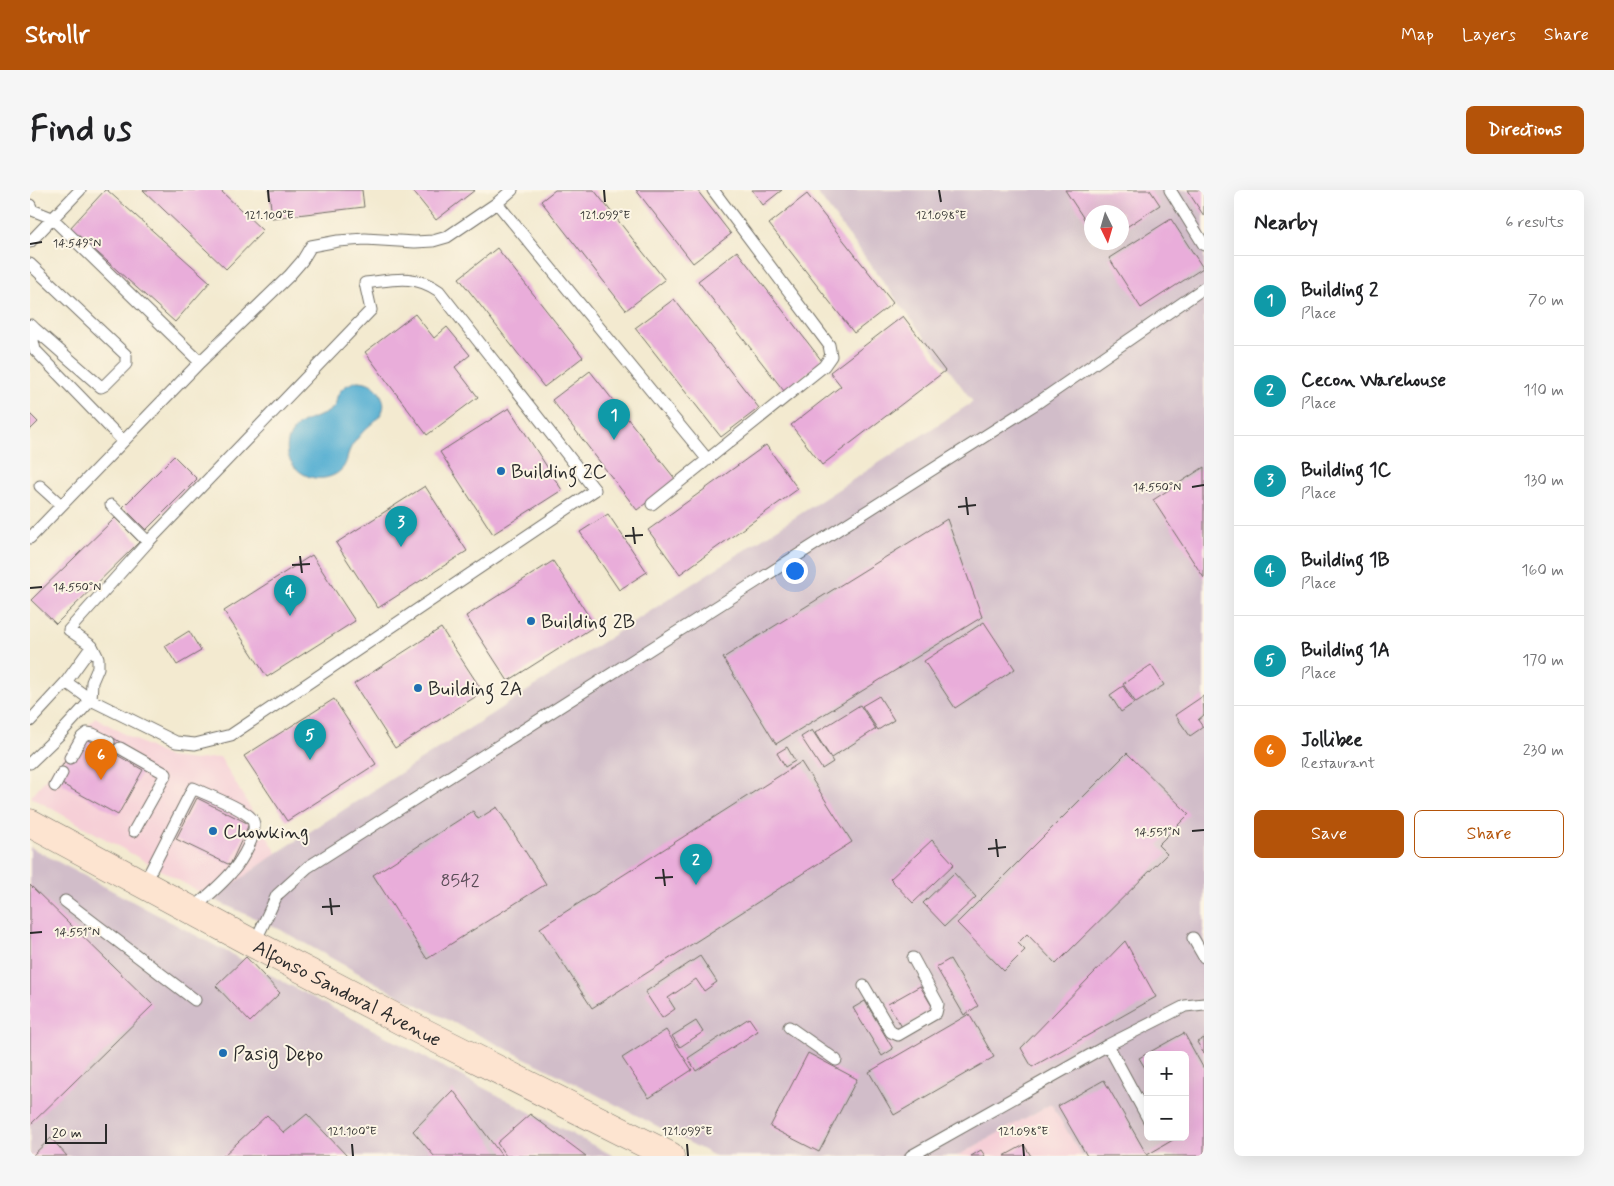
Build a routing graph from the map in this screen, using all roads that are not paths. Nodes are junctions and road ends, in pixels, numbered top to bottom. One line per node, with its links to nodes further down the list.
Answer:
1 (80, 190): 7 (lane)
2 (512, 190): 5 (lane)
3 (713, 190): 15 (lane)
4 (1170, 190): 9 (lane)
5 (497, 203): 13 (lane); 15 (lane)
6 (30, 205): 7 (lane)
7 (52, 218): 8 (lane); 13 (lane)
8 (30, 242)
9 (1204, 245)
10 (30, 264): 12 (lane)
11 (1204, 288): 38 (lane)
12 (32, 326): 14 (lane)
13 (200, 362): 14 (lane)
14 (123, 442): 19 (lane)
15 (708, 460): 17 (lane)
16 (40, 486): 19 (lane)
17 (652, 504)
18 (111, 505): 21 (lane)
19 (61, 506): 20 (lane)
20 (30, 538)
21 (148, 542): 22 (lane); 24 (lane)
22 (92, 646): 23 (lane); 24 (lane)
23 (66, 682): 24 (lane); 25 (lane)
24 (90, 700): 29 (lane)
25 (30, 721)
26 (109, 742): 28 (lane)
27 (120, 748): 33 (lane)
28 (70, 758)
29 (30, 763)
30 (62, 773): 31 (lane)
31 (55, 786)
32 (30, 823): 34 (main road, Alfonso Sandoval Avenue)
33 (134, 831)
34 (144, 884): 36 (main road, Alfonso Sandoval Avenue); 36 (lane)
35 (65, 901): 42 (lane)
36 (192, 910): 38 (main road, Alfonso Sandoval Avenue)
37 (1193, 938): 39 (lane)
38 (254, 944): 48 (main road, Alfonso Sandoval Avenue)
39 (1204, 957)
40 (913, 958): 41 (lane)
41 (864, 986)
42 (195, 1000)
43 (1204, 1004): 45 (lane)
44 (790, 1027): 46 (lane)
45 (1108, 1044): 47 (lane); 49 (lane)
46 (836, 1060)
47 (1144, 1112)
48 (670, 1156)
49 (912, 1156)

